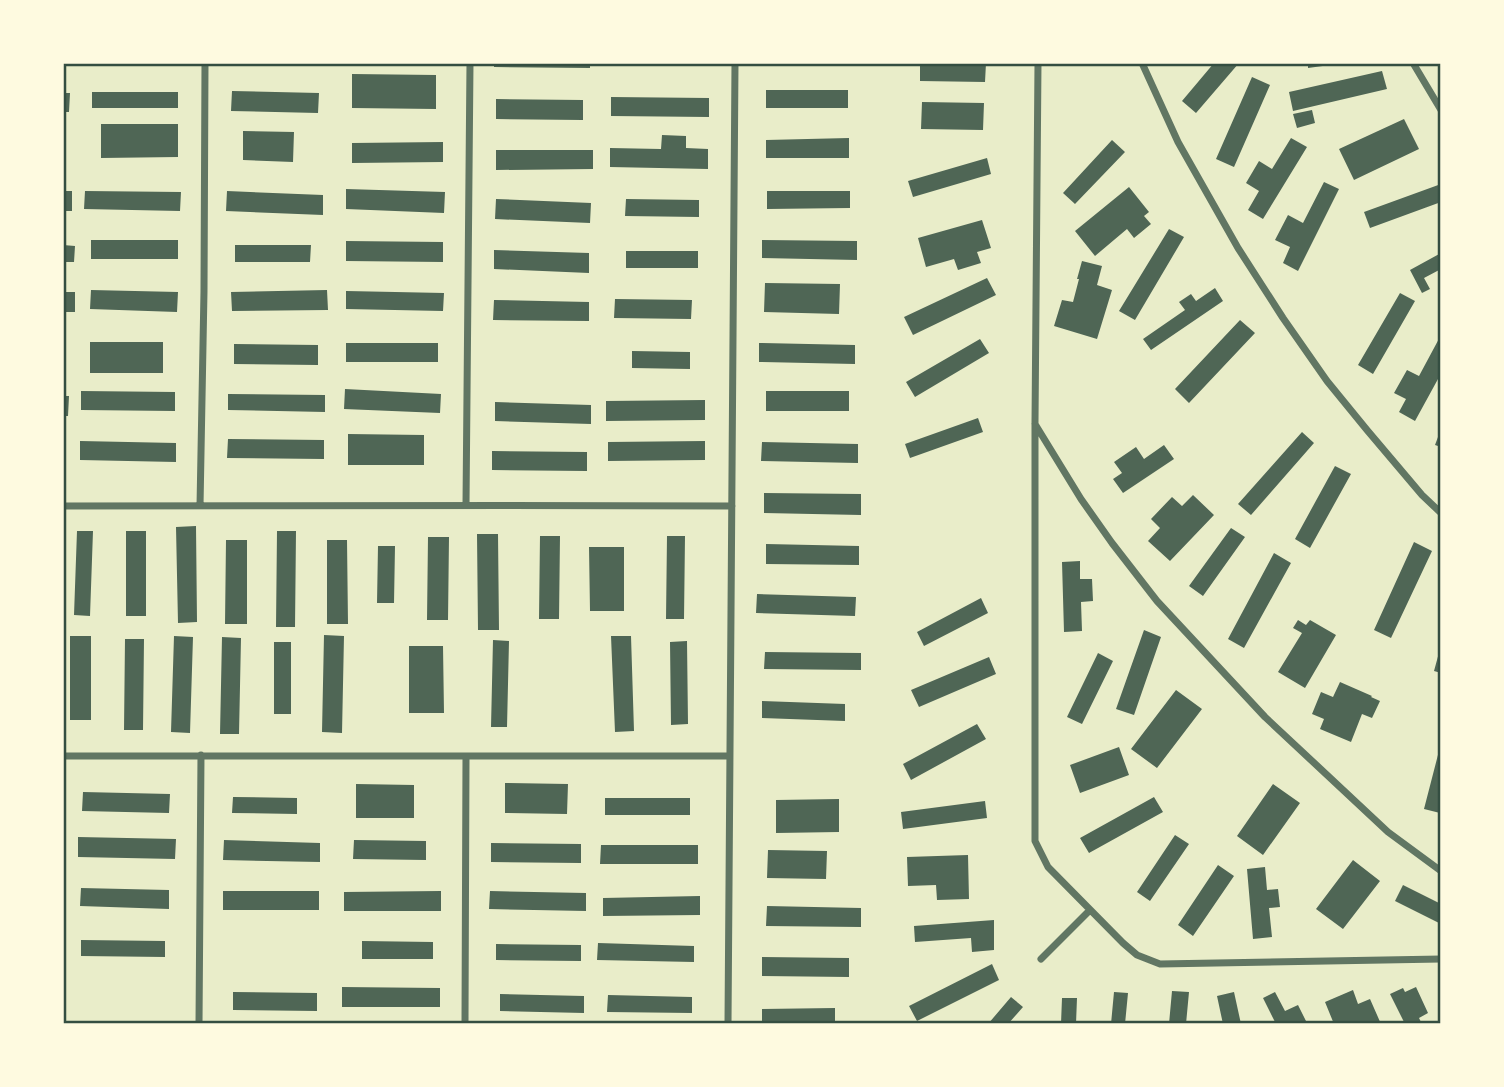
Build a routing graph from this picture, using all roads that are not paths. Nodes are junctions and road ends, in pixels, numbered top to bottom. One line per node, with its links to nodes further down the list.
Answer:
1 (205, 63): 11 (street)
2 (470, 63): 9 (street)
3 (734, 63): 12 (street)
4 (1038, 63): 8 (street)
5 (1142, 63): 13 (street)
6 (1413, 63): 7 (street)
7 (1441, 110)
8 (1035, 423): 18 (street); 19 (street)
9 (467, 505): 11 (street); 12 (street)
10 (63, 506): 11 (street)
11 (200, 506)
12 (732, 506): 17 (street)
13 (1441, 513)
14 (201, 755): 15 (street); 16 (street); 22 (street)
15 (63, 756)
16 (466, 756): 17 (street); 23 (street)
17 (730, 757): 24 (street)
18 (1441, 871)
19 (1090, 910): 20 (street); 21 (street)
20 (1041, 958)
21 (1441, 959)
22 (199, 1024)
23 (466, 1024)
24 (728, 1024)

